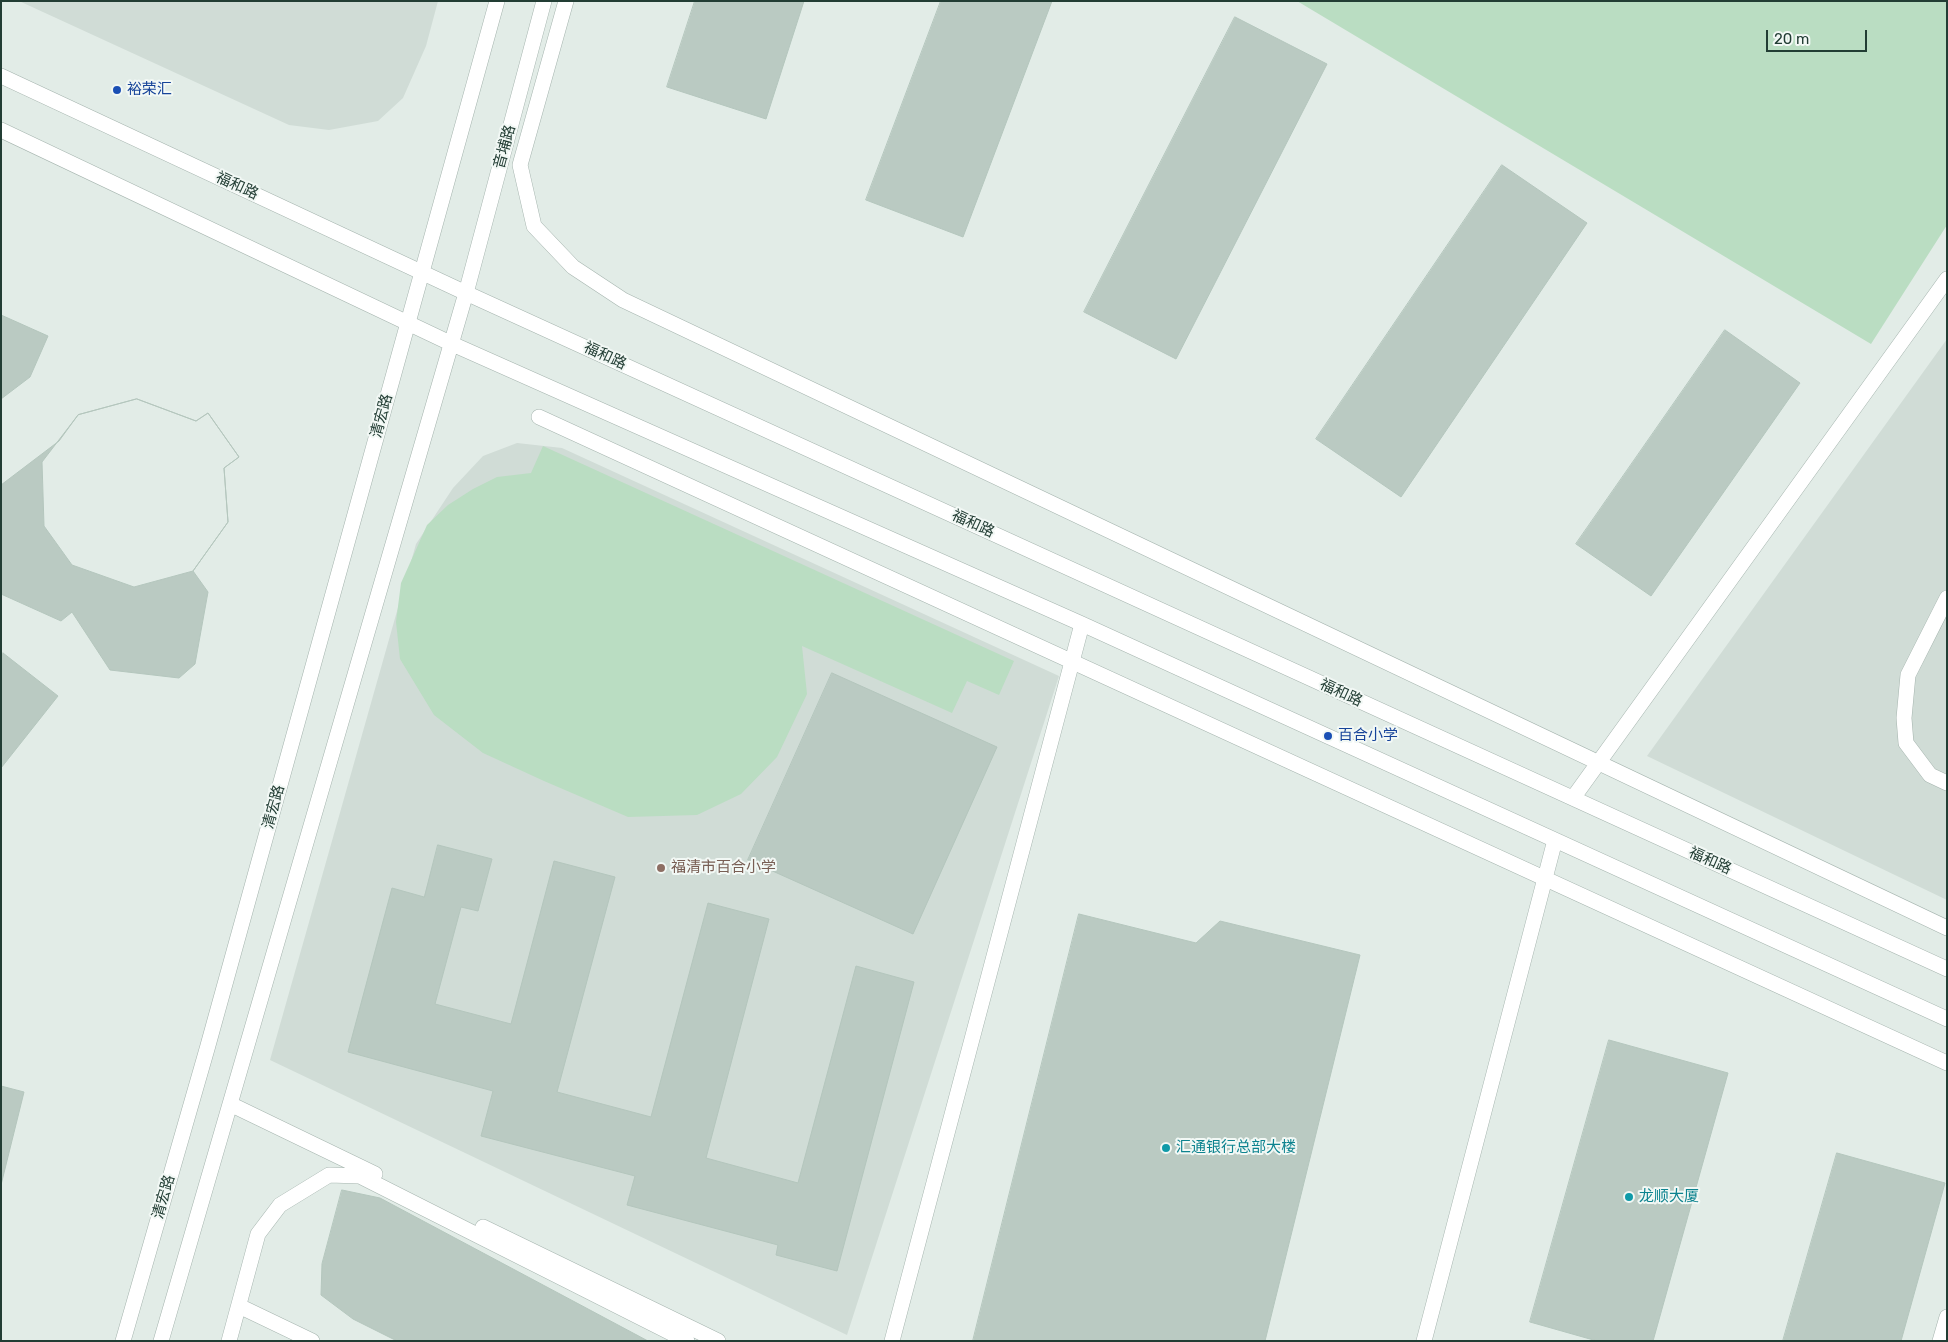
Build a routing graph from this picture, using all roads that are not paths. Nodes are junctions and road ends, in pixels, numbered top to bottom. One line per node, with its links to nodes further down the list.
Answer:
1 (497, 1): 6 (street)
2 (544, 1): 8 (street, 音埔路)
3 (566, 1): 15 (street)
4 (1, 76): 6 (street, 福和路)
5 (1, 130): 9 (street)
6 (422, 272): 8 (street, 福和路); 9 (street, 清宏路)
7 (1947, 279): 15 (street)
8 (466, 293): 10 (street); 17 (street, 福和路)
9 (408, 323): 10 (street); 27 (street, 清宏路)
10 (450, 343): 13 (street); 24 (street)
11 (539, 417): 14 (street)
12 (1947, 598): 16 (street)
13 (1082, 624): 14 (street); 18 (street)
14 (1072, 662): 19 (street); 33 (street)
15 (1598, 763): 17 (street); 20 (street)
16 (1947, 783)
17 (1573, 798): 21 (street, 福和路)
18 (1555, 840): 19 (street); 22 (street)
19 (1545, 878): 23 (street); 34 (street)
20 (1947, 928)
21 (1947, 969)
22 (1947, 1020)
23 (1947, 1063)
24 (230, 1104): 28 (street); 32 (street)
25 (239, 1306): 29 (street); 30 (street); 31 (street)
26 (1947, 1317): 35 (street)
27 (123, 1341)
28 (161, 1341)
29 (229, 1341)
30 (312, 1341)
31 (687, 1341)
32 (718, 1341)
33 (892, 1341)
34 (1424, 1341)
35 (1940, 1341)

